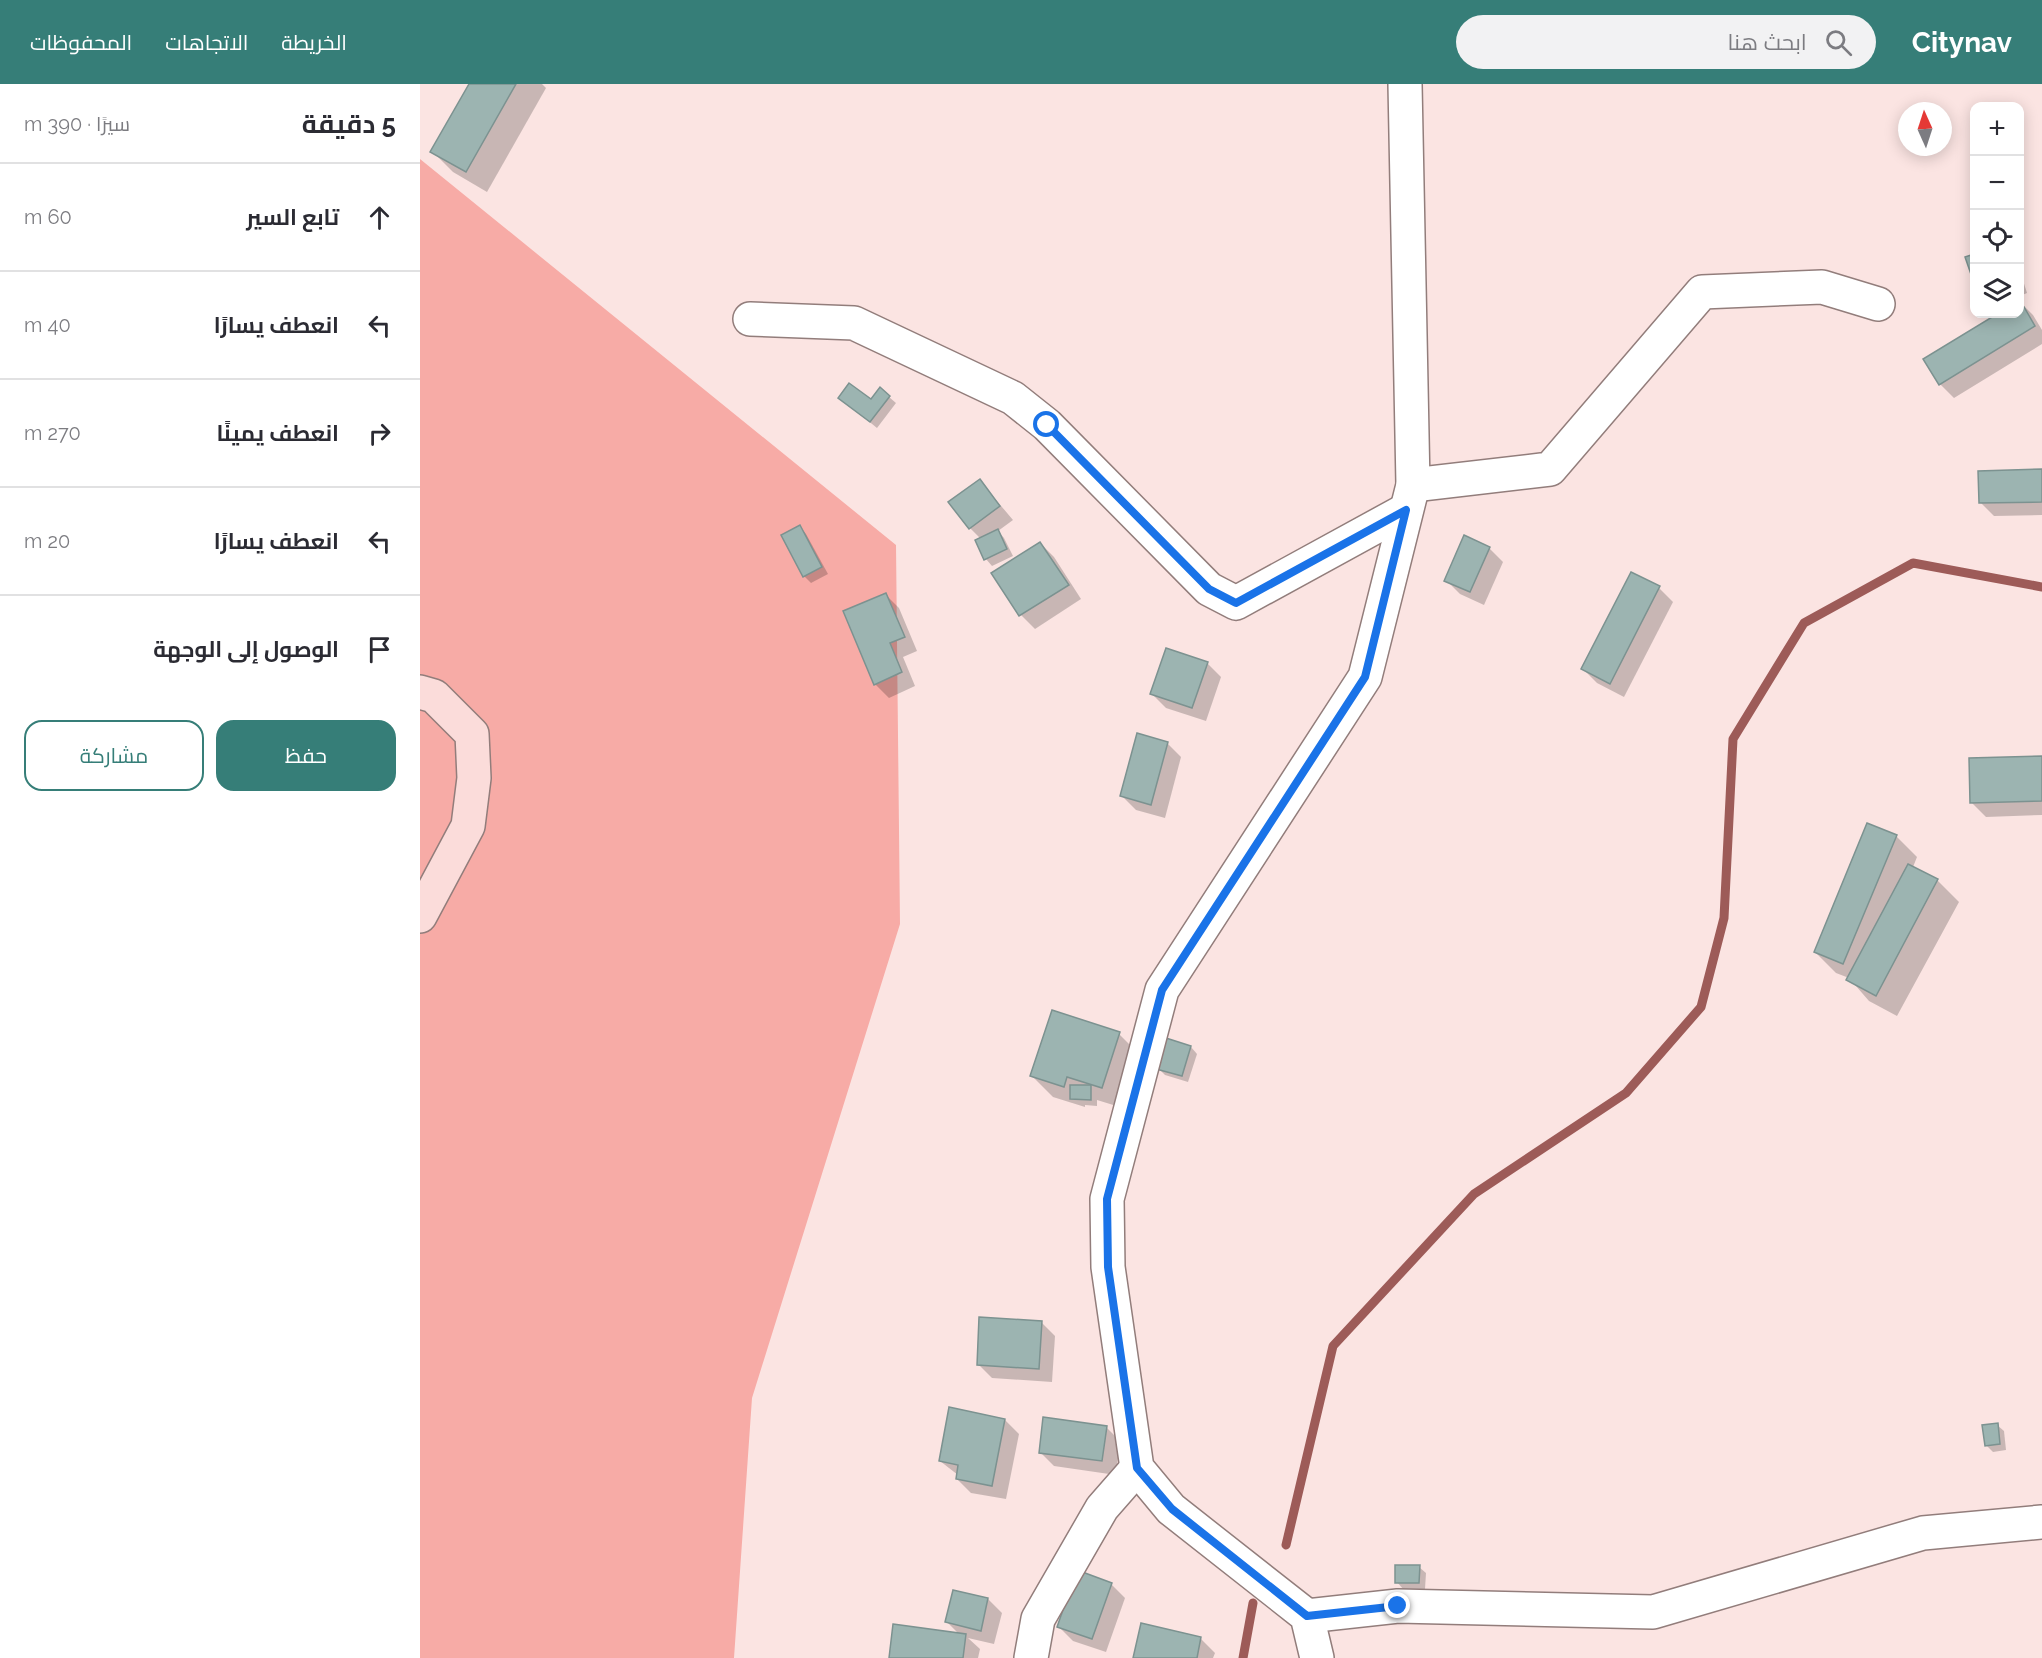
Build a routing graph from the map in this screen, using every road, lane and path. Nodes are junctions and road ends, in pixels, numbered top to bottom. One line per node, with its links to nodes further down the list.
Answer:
1 (1405, 84): 4 (street)
2 (1878, 304): 4 (street)
3 (750, 320): 4 (street)
4 (1409, 497): 7 (street)
5 (420, 692): 6 (main road)
6 (420, 916)
7 (1137, 1468): 9 (street); 10 (street)
8 (2042, 1522): 9 (street)
9 (1307, 1616): 11 (street)
10 (1031, 1658)
11 (1317, 1658)

